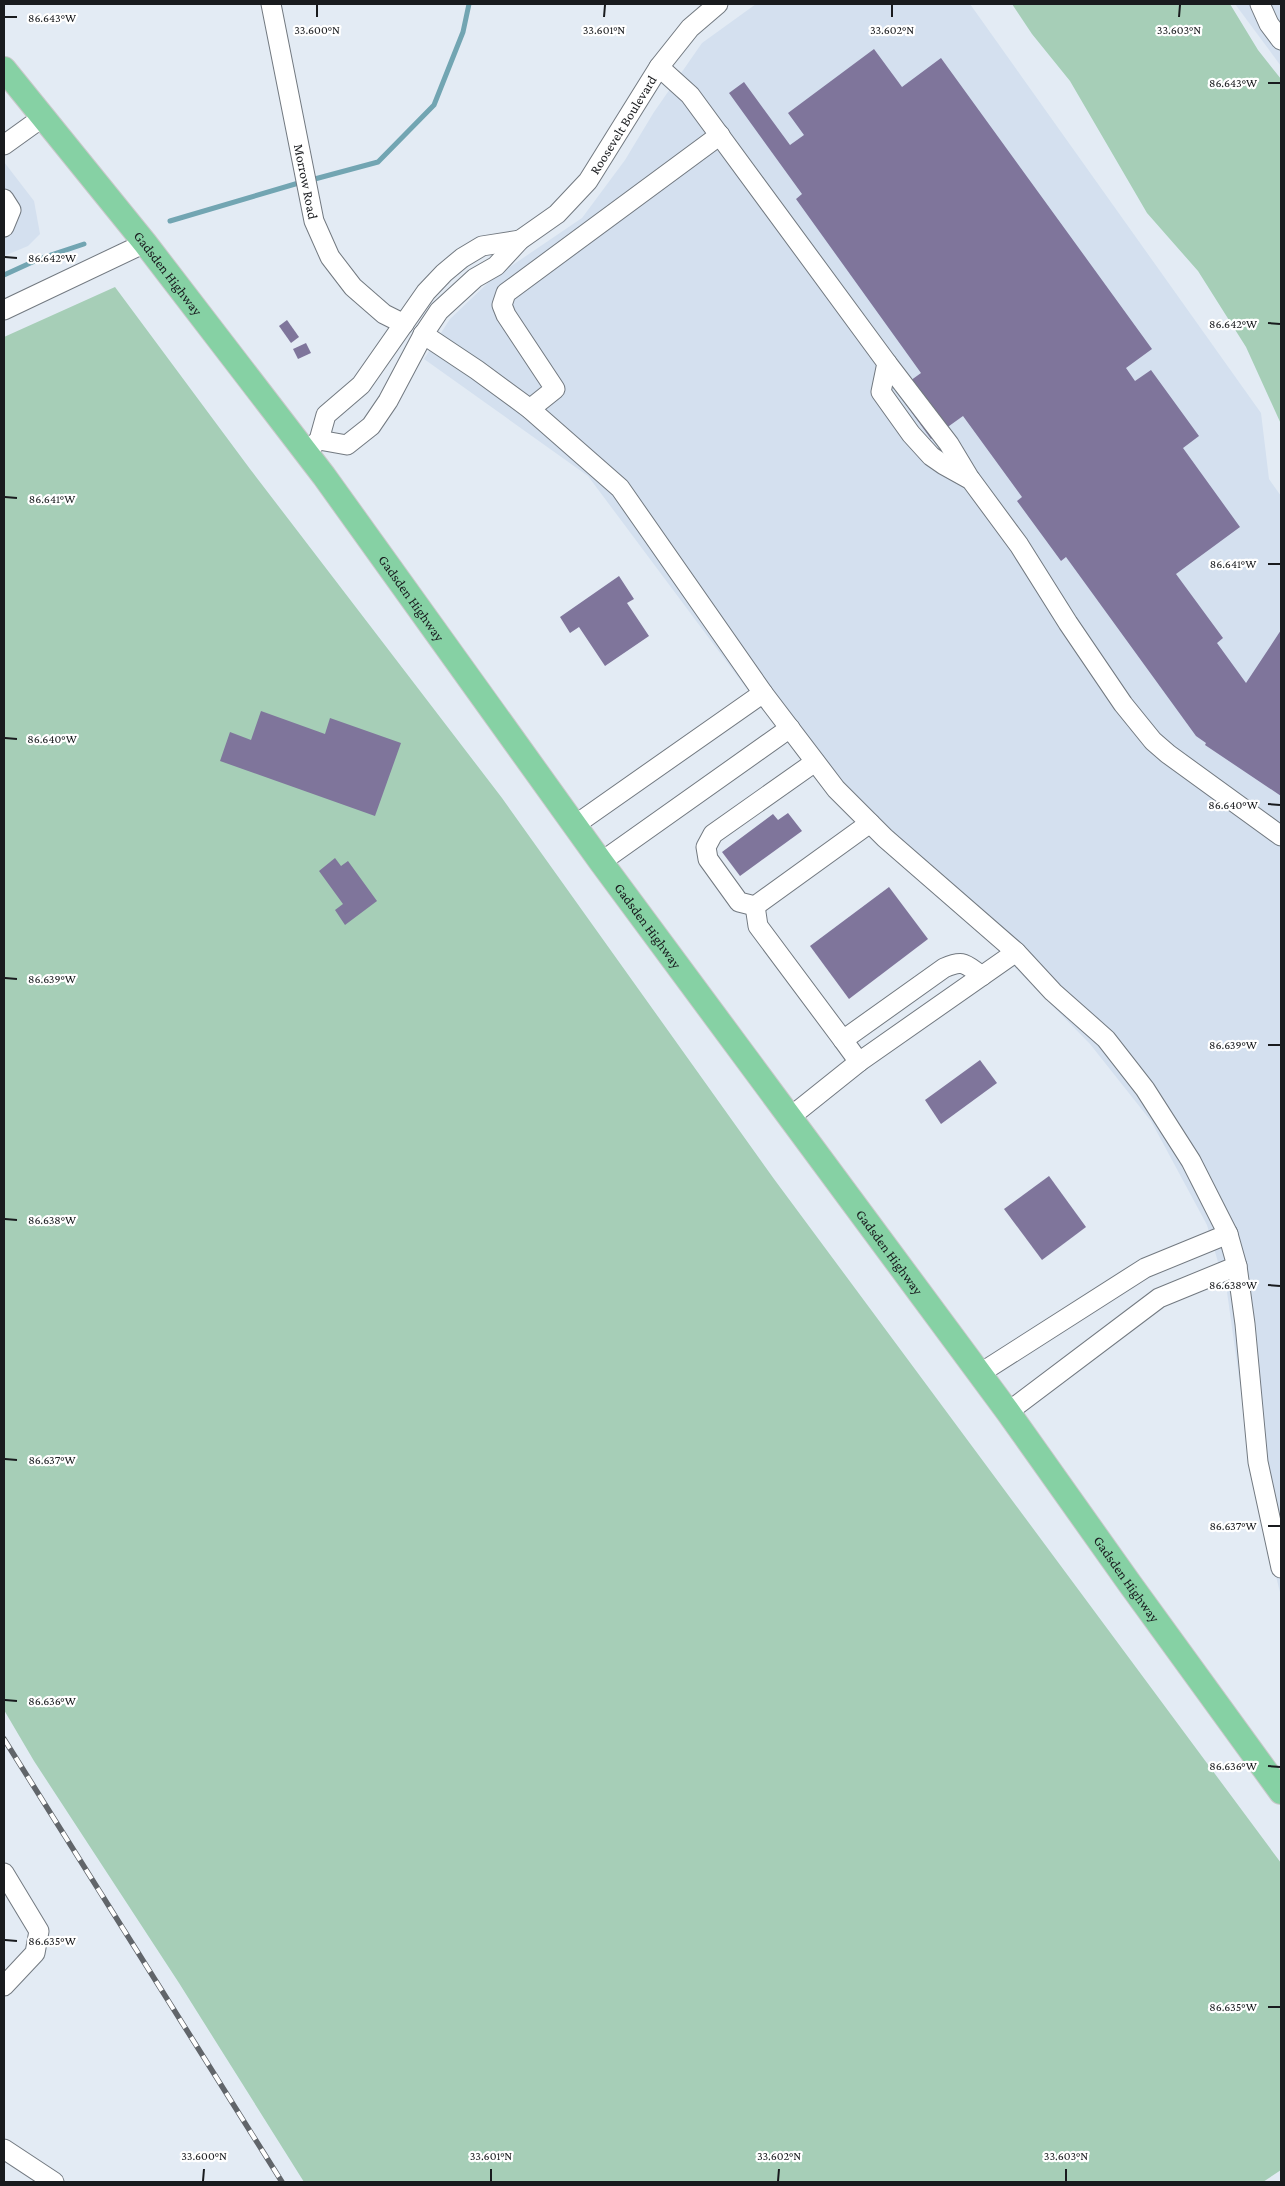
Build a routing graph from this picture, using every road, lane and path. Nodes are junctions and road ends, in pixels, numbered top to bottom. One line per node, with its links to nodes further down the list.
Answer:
1 (271, 4): 15 (street, Morrow Road)
2 (718, 4): 5 (street, Roosevelt Boulevard)
3 (1260, 4): 4 (street)
4 (1281, 40)
5 (659, 67): 8 (street); 12 (street, Roosevelt Boulevard)
6 (4, 68): 7 (main road, Gadsden Highway)
7 (43, 117): 9 (street); 13 (main road, Gadsden Highway)
8 (720, 136): 17 (street); 24 (street)
9 (4, 145)
10 (4, 199): 11 (street)
11 (4, 227)
12 (520, 240): 15 (street, Roosevelt Boulevard); 16 (street, Roosevelt Boulevard)
13 (145, 243): 14 (street); 18 (main road, Gadsden Highway)
14 (4, 310)
15 (404, 324): 18 (street, Roosevelt Boulevard)
16 (423, 334): 17 (street); 18 (street, Roosevelt Boulevard)
17 (530, 409): 19 (street)
18 (312, 446): 23 (main road, Gadsden Highway)
19 (763, 693): 20 (street); 23 (street)
20 (790, 728): 21 (street); 25 (street)
21 (815, 762): 22 (street); 26 (street)
22 (870, 824): 26 (street); 27 (street)
23 (575, 825): 25 (main road, Gadsden Highway)
24 (1281, 836)
25 (601, 862): 31 (main road, Gadsden Highway)
26 (755, 906): 29 (street)
27 (1016, 952): 28 (street); 32 (street)
28 (982, 976): 29 (street); 30 (street)
29 (843, 1040): 30 (street)
30 (859, 1062): 31 (street)
31 (789, 1118): 34 (main road, Gadsden Highway)
32 (1228, 1234): 33 (street); 34 (street)
33 (1237, 1266): 35 (street); 36 (street)
34 (979, 1374): 35 (main road, Gadsden Highway)
35 (1008, 1412): 37 (main road, Gadsden Highway)
36 (1281, 1568)
37 (1281, 1792)
38 (4, 1873): 39 (street)
39 (4, 1986)
40 (4, 2149): 41 (street)
41 (54, 2182)

